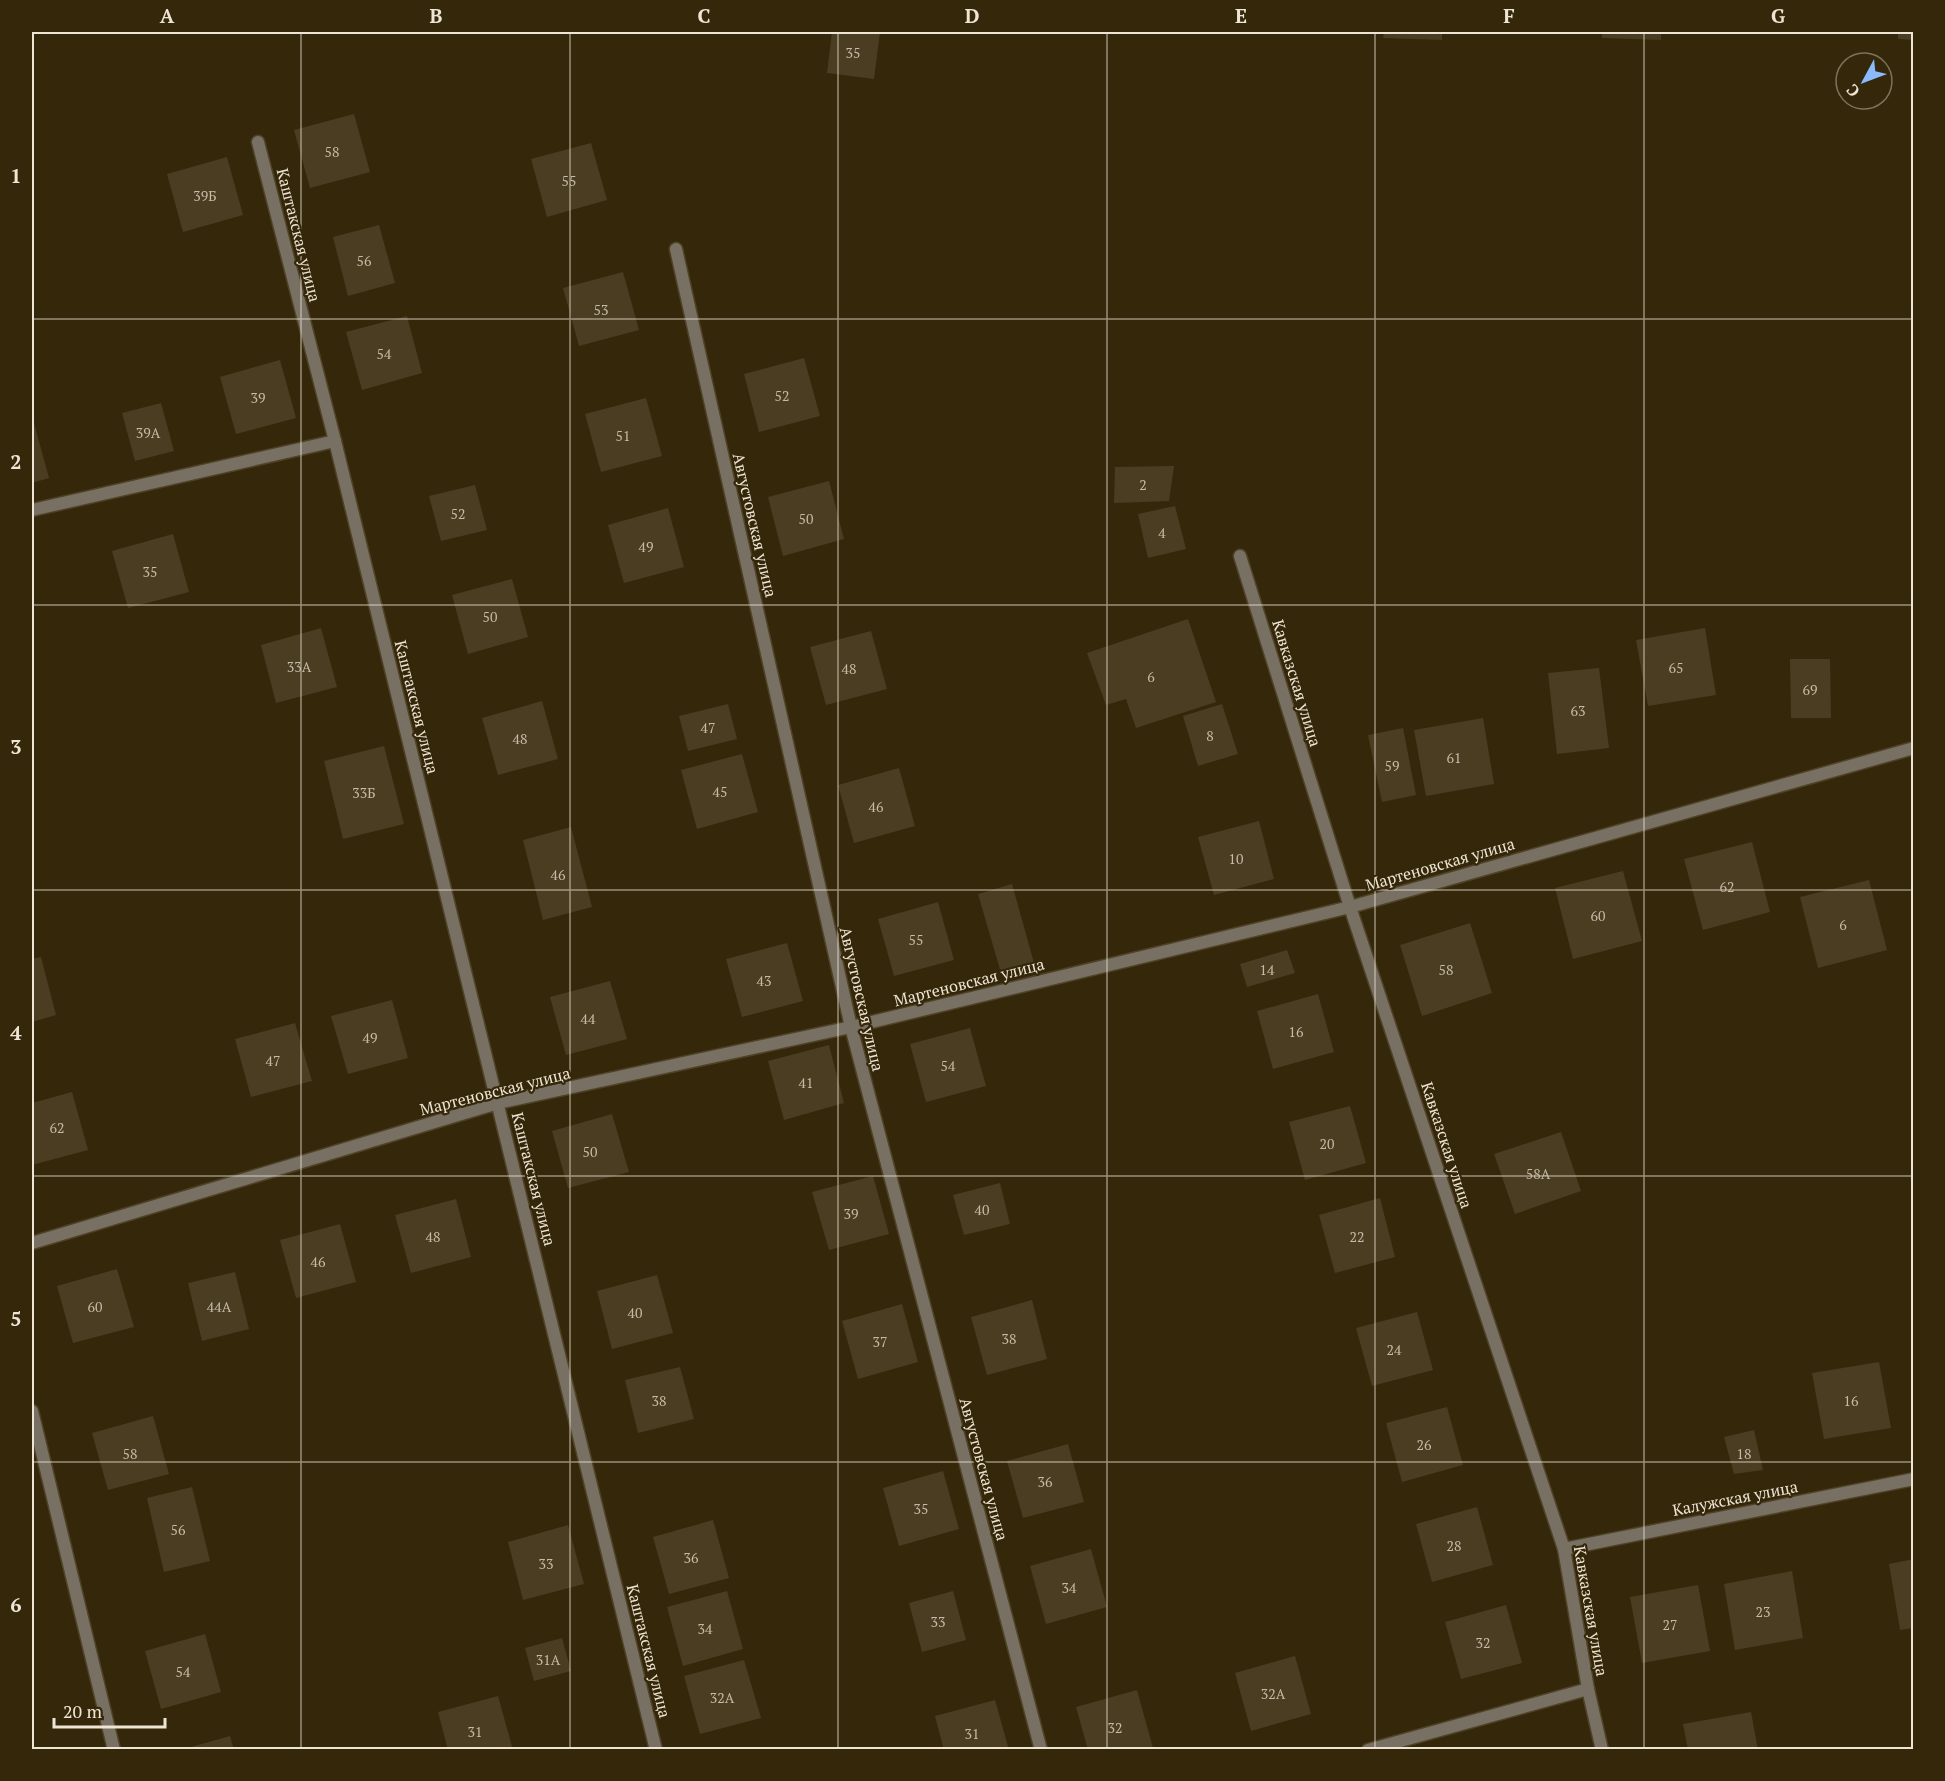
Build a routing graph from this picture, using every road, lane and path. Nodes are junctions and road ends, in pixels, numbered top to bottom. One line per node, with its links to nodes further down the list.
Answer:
1 (258, 142): 3 (street, Каштакская улица)
2 (676, 249): 8 (street, Августовская улица)
3 (335, 441): 4 (street); 9 (street, Каштакская улица)
4 (32, 510)
5 (1240, 555): 7 (street, Кавказская улица)
6 (1914, 748): 7 (street, Мартеновская улица)
7 (1350, 907): 8 (street, Мартеновская улица); 13 (street, Кавказская улица)
8 (851, 1027): 9 (street, Мартеновская улица); 17 (street, Августовская улица)
9 (498, 1103): 10 (street, Мартеновская улица); 16 (street, Каштакская улица)
10 (32, 1243)
11 (32, 1411): 15 (street)
12 (1914, 1479): 13 (street, Калужская улица)
13 (1564, 1549): 14 (street, Кавказская улица)
14 (1588, 1689): 18 (street); 19 (street, Кавказская улица)
15 (114, 1749)
16 (656, 1749)
17 (1041, 1749)
18 (1368, 1749)
19 (1602, 1749)

